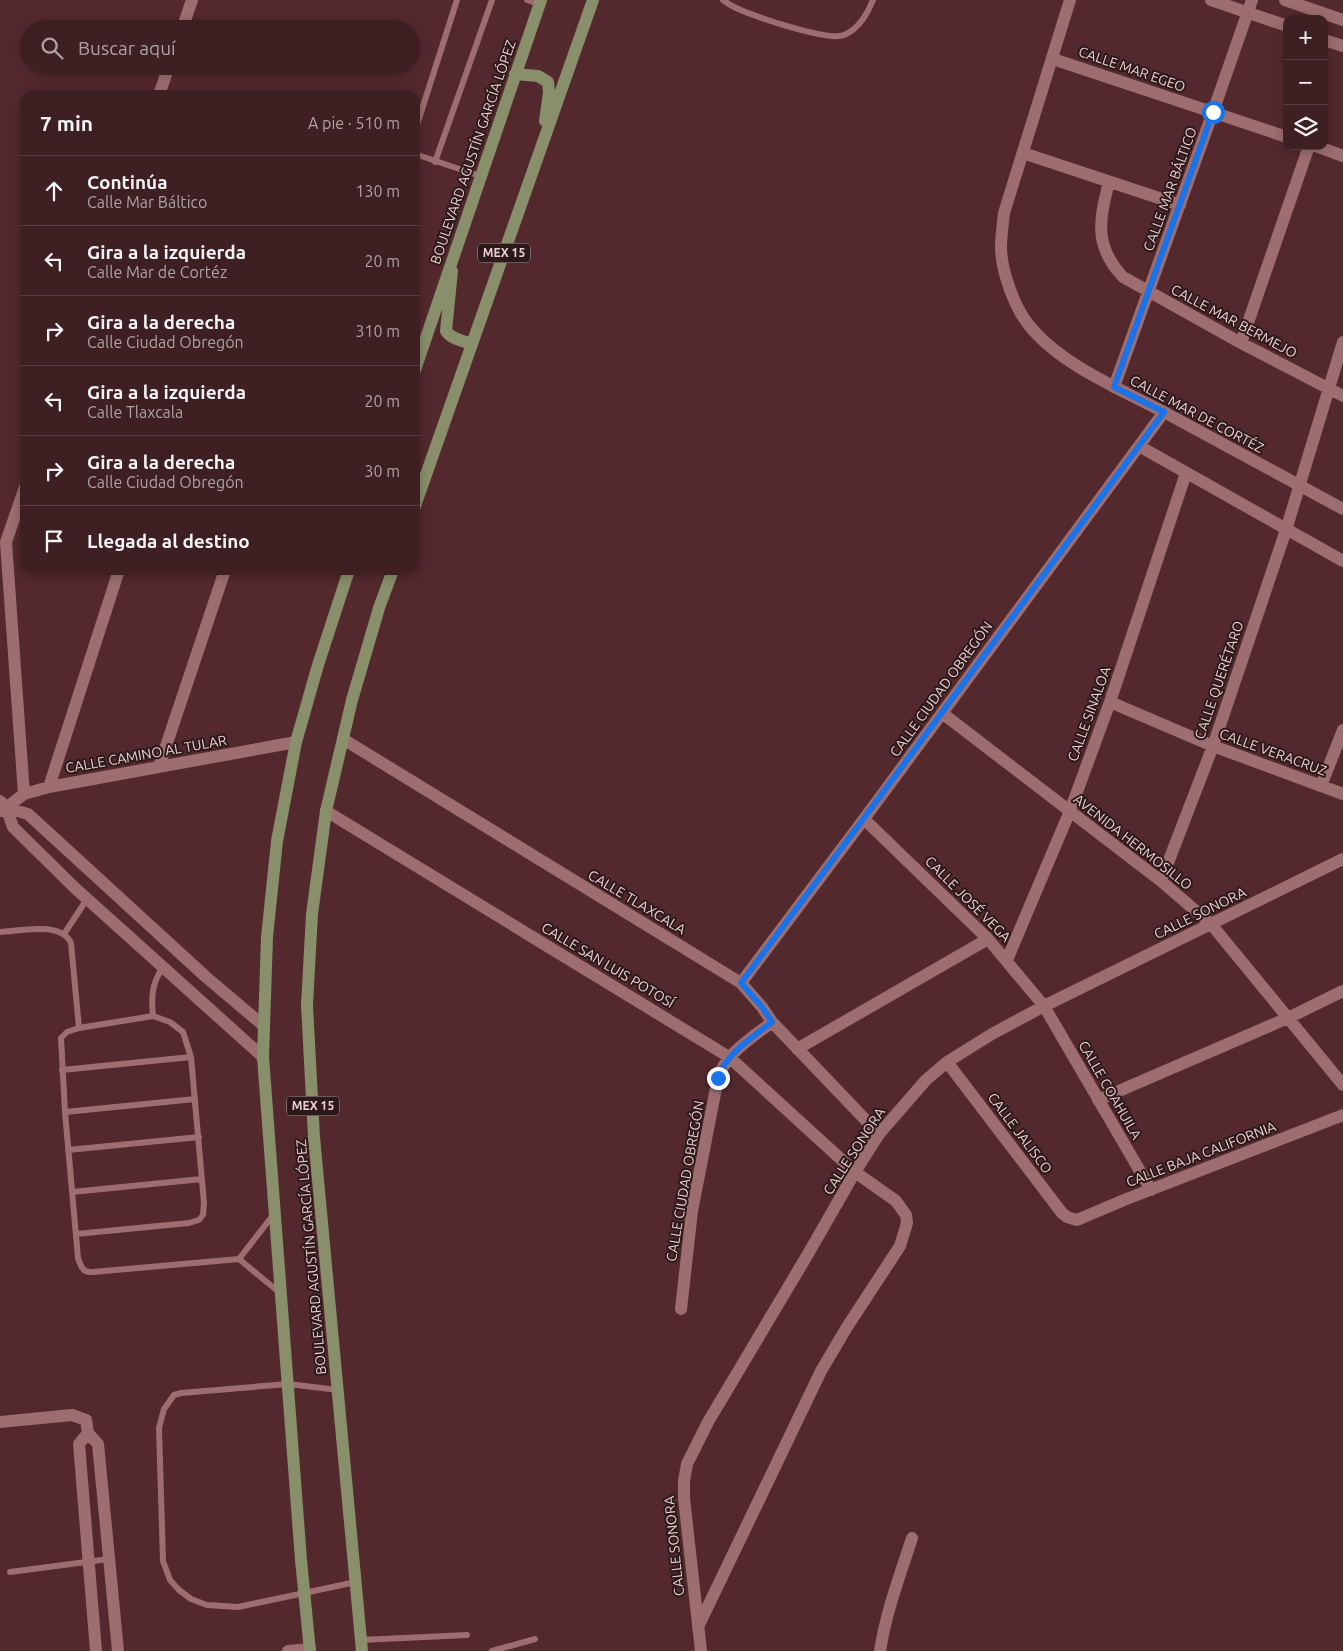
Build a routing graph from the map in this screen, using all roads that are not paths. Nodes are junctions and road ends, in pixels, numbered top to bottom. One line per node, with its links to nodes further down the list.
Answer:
1 (192, 0): 13 (street)
2 (457, 0): 23 (lane)
3 (492, 0): 31 (lane)
4 (527, 0): 11 (lane)
5 (594, 0): 25 (main road, MEX 15)
6 (723, 0): 7 (lane)
7 (873, 0)
8 (1070, 0): 18 (street, CALLE MAR DE CORTÉZ)
9 (1211, 0): 12 (street)
10 (1285, 0): 14 (street)
11 (540, 2): 19 (main road, BOULEVARD AGUSTÍN GARCÍA LÓPEZ / MEX 15)
12 (1250, 6): 15 (street); 22 (street, CALLE MAR BÁLTICO)
13 (185, 20)
14 (1343, 20)
15 (1283, 24)
16 (1328, 41): 17 (street)
17 (1343, 46)
18 (1053, 59): 22 (street, CALLE MAR EGEO); 28 (street, CALLE MAR DE CORTÉZ)
19 (515, 74): 25 (main road); 32 (main road, BOULEVARD AGUSTÍN GARCÍA LÓPEZ / MEX 15)
20 (166, 75): 21 (street)
21 (162, 90)
22 (1213, 112): 24 (street, CALLE MAR EGEO); 34 (street, CALLE MAR BÁLTICO)
23 (420, 115)
24 (1283, 136)
25 (541, 149): 40 (main road, MEX 15)
26 (1308, 150): 39 (street)
27 (1327, 150): 30 (street)
28 (1023, 153): 33 (street); 41 (street, CALLE MAR DE CORTÉZ)
29 (420, 156): 31 (lane)
30 (1343, 156)
31 (435, 162): 32 (lane)
32 (480, 176): 35 (main road, BOULEVARD AGUSTÍN GARCÍA LÓPEZ / MEX 15)
33 (1109, 182): 34 (street); 36 (street, CALLE MAR BERMEJO)
34 (1180, 205): 36 (street, CALLE MAR BÁLTICO)
35 (451, 261): 37 (main road, BOULEVARD AGUSTÍN GARCÍA LÓPEZ / MEX 15); 40 (main road)
36 (1148, 292): 39 (street, CALLE MAR BERMEJO); 41 (street, CALLE MAR BÁLTICO)
37 (420, 342)
38 (1343, 342): 42 (street, CALLE QUERÉTARO)
39 (1241, 343): 42 (street, CALLE MAR BERMEJO)
40 (472, 344): 48 (main road, MEX 15)
41 (1114, 387): 44 (street, CALLE MAR DE CORTÉZ)
42 (1328, 388): 43 (street, CALLE MAR BERMEJO); 47 (street, CALLE QUERÉTARO)
43 (1343, 396)
44 (1164, 412): 45 (street, CALLE CIUDAD OBREGÓN); 47 (street, CALLE MAR DE CORTÉZ)
45 (1139, 446): 46 (street); 59 (street, CALLE CIUDAD OBREGÓN)
46 (1186, 473): 51 (street); 58 (street, CALLE SINALOA)
47 (1299, 486): 50 (street, CALLE MAR DE CORTÉZ); 51 (street, CALLE QUERÉTARO)
48 (420, 492)
49 (20, 499): 52 (street)
50 (1343, 509)
51 (1286, 530): 53 (street); 63 (street, CALLE QUERÉTARO)
52 (3, 539): 67 (street)
53 (1343, 561)
54 (117, 575): 66 (street)
55 (223, 575): 64 (street)
56 (347, 575): 62 (main road, MEX 15)
57 (391, 575): 61 (main road, BOULEVARD AGUSTÍN GARCÍA LÓPEZ / MEX 15)
58 (1110, 702): 63 (street, CALLE VERACRUZ); 71 (street, CALLE SINALOA)
59 (942, 713): 71 (street, AVENIDA HERMOSILLO); 72 (street, CALLE CIUDAD OBREGÓN)
60 (1343, 730): 65 (street)
61 (343, 739): 70 (main road, BOULEVARD AGUSTÍN GARCÍA LÓPEZ / MEX 15); 84 (street, CALLE TLAXCALA)
62 (296, 742): 64 (street, CALLE CAMINO AL TULAR); 90 (main road, MEX 15)
63 (1213, 746): 65 (street, CALLE VERACRUZ); 74 (street, CALLE QUERÉTARO)
64 (158, 767): 66 (street, CALLE CAMINO AL TULAR)
65 (1321, 786): 68 (street, CALLE VERACRUZ)
66 (49, 787): 67 (street, CALLE CAMINO AL TULAR)
67 (24, 794): 69 (street, CALLE CAMINO AL TULAR)
68 (1343, 794)
69 (1, 807): 75 (street); 76 (street)
70 (326, 811): 95 (street, CALLE SAN LUIS POTOSÍ); 117 (main road, BOULEVARD AGUSTÍN GARCÍA LÓPEZ / MEX 15)
71 (1070, 811): 74 (street, AVENIDA HERMOSILLO); 82 (street, CALLE SINALOA)
72 (864, 818): 81 (street, CALLE JOSÉ VEGA); 84 (street, CALLE CIUDAD OBREGÓN)
73 (1343, 859): 78 (street, CALLE SONORA)
74 (1161, 881): 78 (street, AVENIDA HERMOSILLO)
75 (118, 897): 77 (street); 90 (street)
76 (86, 899): 77 (street); 80 (lane)
77 (103, 913): 83 (street)
78 (1211, 924): 86 (street, CALLE SONORA); 88 (street, AVENIDA HERMOSILLO)
79 (0, 932): 80 (lane)
80 (64, 934): 91 (lane)
81 (988, 939): 82 (street, CALLE JOSÉ VEGA); 92 (street)
82 (1006, 960): 86 (street, CALLE JOSÉ VEGA)
83 (163, 968): 87 (lane); 94 (street)
84 (741, 983): 89 (street, CALLE TLAXCALA)
85 (1343, 991): 88 (street)
86 (1044, 1006): 96 (street, CALLE SONORA); 100 (street, CALLE COAHUILA)
87 (153, 1016): 91 (lane); 93 (lane)
88 (1288, 1018): 98 (street, AVENIDA HERMOSILLO); 100 (street)
89 (772, 1022): 92 (street, CALLE TLAXCALA); 95 (street, CALLE CIUDAD OBREGÓN)
90 (264, 1026): 94 (main road, MEX 15)
91 (79, 1028): 97 (lane)
92 (796, 1049): 103 (street, CALLE TLAXCALA)
93 (191, 1057): 97 (lane); 99 (lane)
94 (263, 1057): 110 (main road, MEX 15)
95 (729, 1057): 106 (street, CALLE SAN LUIS POTOSÍ); 115 (street, CALLE CIUDAD OBREGÓN)
96 (947, 1062): 103 (street, CALLE SONORA); 111 (street, CALLE JALISCO)
97 (62, 1070): 101 (lane)
98 (1343, 1085)
99 (195, 1099): 101 (lane); 104 (lane)
100 (1098, 1100): 108 (street, CALLE COAHUILA)
101 (65, 1112): 105 (lane)
102 (1343, 1115): 108 (street, CALLE BAJA CALIFORNIA)
103 (879, 1134): 106 (street, CALLE SONORA)
104 (198, 1137): 105 (lane); 107 (lane)
105 (68, 1150): 109 (lane)
106 (855, 1172): 126 (street, CALLE SONORA); 126 (street, CALLE SAN LUIS POTOSÍ)
107 (202, 1178): 109 (lane); 112 (lane)
108 (1151, 1190): 111 (street, CALLE BAJA CALIFORNIA)
109 (72, 1192): 112 (lane)
110 (274, 1213): 113 (lane); 114 (main road, MEX 15)
111 (1071, 1219)
112 (76, 1234): 113 (lane)
113 (239, 1259): 114 (lane)
114 (281, 1294): 116 (main road, MEX 15)
115 (681, 1309)
116 (288, 1384): 117 (lane); 125 (main road, MEX 15); 125 (lane)
117 (338, 1390): 124 (main road, BOULEVARD AGUSTÍN GARCÍA LÓPEZ / MEX 15)
118 (0, 1422): 119 (street)
119 (88, 1433): 121 (street); 122 (street)
120 (912, 1538): 136 (street)
121 (109, 1559): 122 (lane); 132 (street)
122 (88, 1562): 123 (lane); 131 (street)
123 (10, 1572)
124 (356, 1582): 125 (lane); 129 (main road, BOULEVARD AGUSTÍN GARCÍA LÓPEZ / MEX 15)
125 (305, 1594): 130 (main road, MEX 15)
126 (698, 1627): 135 (street, CALLE SONORA)
127 (467, 1635): 129 (lane)
128 (535, 1639): 134 (lane)
129 (362, 1646)
130 (310, 1650): 133 (street)
131 (96, 1651)
132 (118, 1651)
133 (288, 1651)
134 (492, 1651)
135 (701, 1651)
136 (880, 1651)

